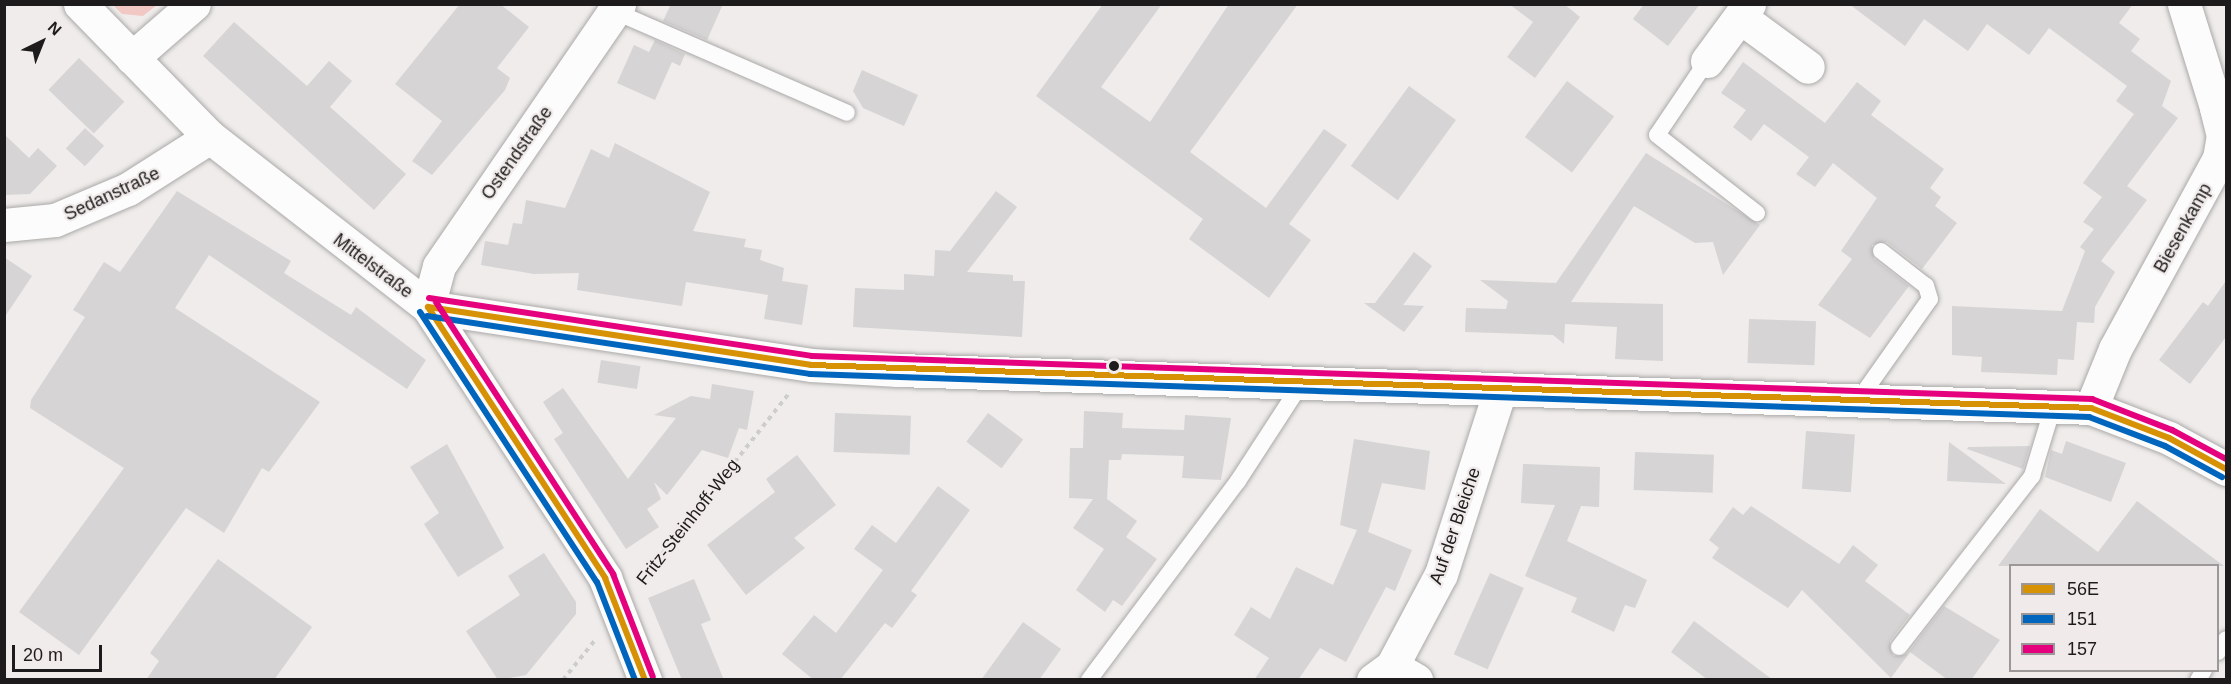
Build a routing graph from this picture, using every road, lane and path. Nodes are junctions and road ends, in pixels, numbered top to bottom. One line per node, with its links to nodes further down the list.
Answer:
1 (80, 4): 6 (street, Mittelstraße)
2 (194, 4): 6 (street)
3 (2184, 4): 11 (street, Biesenkamp)
4 (617, 8): 9 (lane); 15 (street, Ostendstraße)
5 (1745, 11): 7 (street); 8 (street)
6 (132, 58): 10 (street, Mittelstraße)
7 (1707, 61): 12 (lane)
8 (1808, 67)
9 (847, 114)
10 (210, 137): 13 (street, Sedanstraße); 15 (street, Mittelstraße)
11 (2223, 158): 21 (street, Biesenkamp)
12 (1757, 213)
13 (4, 225)
14 (1881, 250): 19 (lane)
15 (428, 307): 16 (street); 23 (street, Mittelstraße)
16 (812, 364): 17 (street); 23 (path, Fritz-Steinhoff-Weg)
17 (1302, 384): 18 (street); 28 (lane)
18 (1498, 393): 19 (street); 25 (street, Auf der Bleiche)
19 (1857, 402): 20 (street)
20 (2053, 407): 21 (street); 24 (lane)
21 (2091, 408): 22 (street)
22 (2226, 469)
23 (619, 609): 26 (path, Fritz-Steinhoff-Weg); 27 (street, Mittelstraße)
24 (1899, 647)
25 (1394, 675)
26 (563, 680)
27 (645, 680)
28 (1089, 680)

